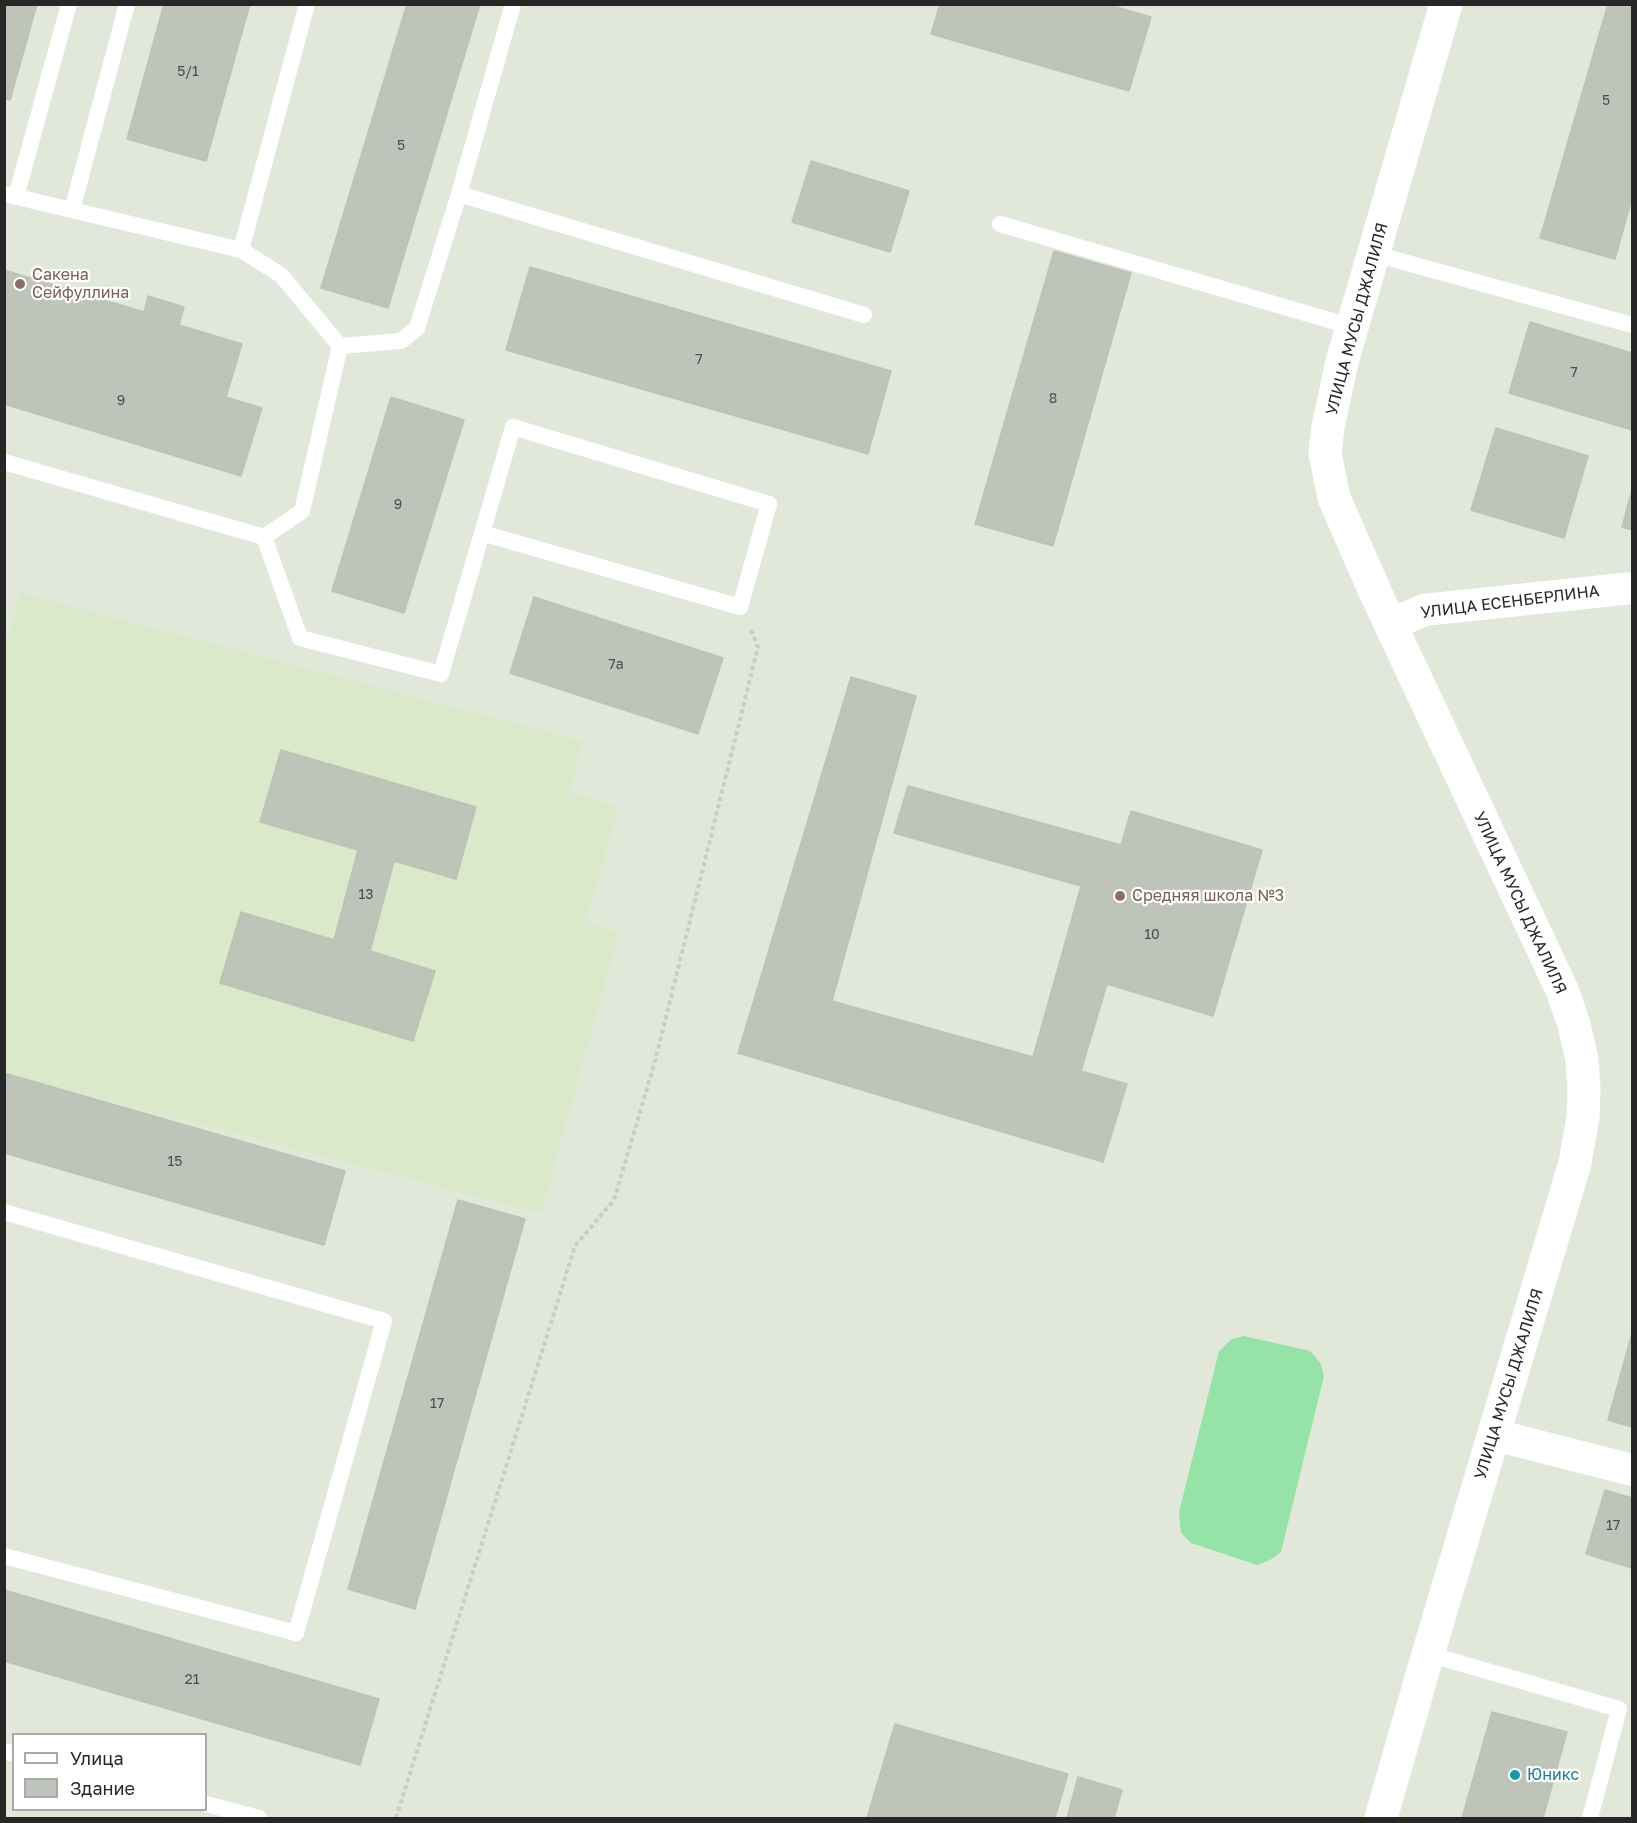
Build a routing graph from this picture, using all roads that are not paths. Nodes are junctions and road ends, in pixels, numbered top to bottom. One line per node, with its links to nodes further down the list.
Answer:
1 (69, 4): 7 (lane)
2 (127, 4): 8 (lane)
3 (307, 4): 10 (lane)
4 (513, 4): 6 (lane)
5 (1446, 4): 11 (street, УЛИЦА МУСЫ ДЖАЛИЛЯ)
6 (459, 194): 12 (lane); 15 (lane)
7 (10, 195): 8 (lane)
8 (72, 210): 10 (lane)
9 (1000, 224): 14 (lane)
10 (241, 250): 15 (lane)
11 (1375, 254): 13 (lane); 14 (street, УЛИЦА МУСЫ ДЖАЛИЛЯ)
12 (864, 315)
13 (1632, 325)
14 (1353, 327): 20 (street, УЛИЦА МУСЫ ДЖАЛИЛЯ)
15 (340, 346): 18 (lane)
16 (4, 462): 18 (lane)
17 (482, 533): 17 (lane); 18 (lane)
18 (264, 537)
19 (1632, 588): 20 (street, УЛИЦА ЕСЕНБЕРЛИНА)
20 (1390, 625): 22 (street, УЛИЦА МУСЫ ДЖАЛИЛЯ)
21 (4, 1212): 24 (lane)
22 (1495, 1435): 23 (street); 25 (street, УЛИЦА МУСЫ ДЖАЛИЛЯ)
23 (1632, 1470)
24 (4, 1556)
25 (1428, 1654): 28 (street, УЛИЦА МУСЫ ДЖАЛИЛЯ); 29 (lane)
26 (207, 1804): 27 (lane)
27 (259, 1818)
28 (1381, 1818)
29 (1590, 1818)

